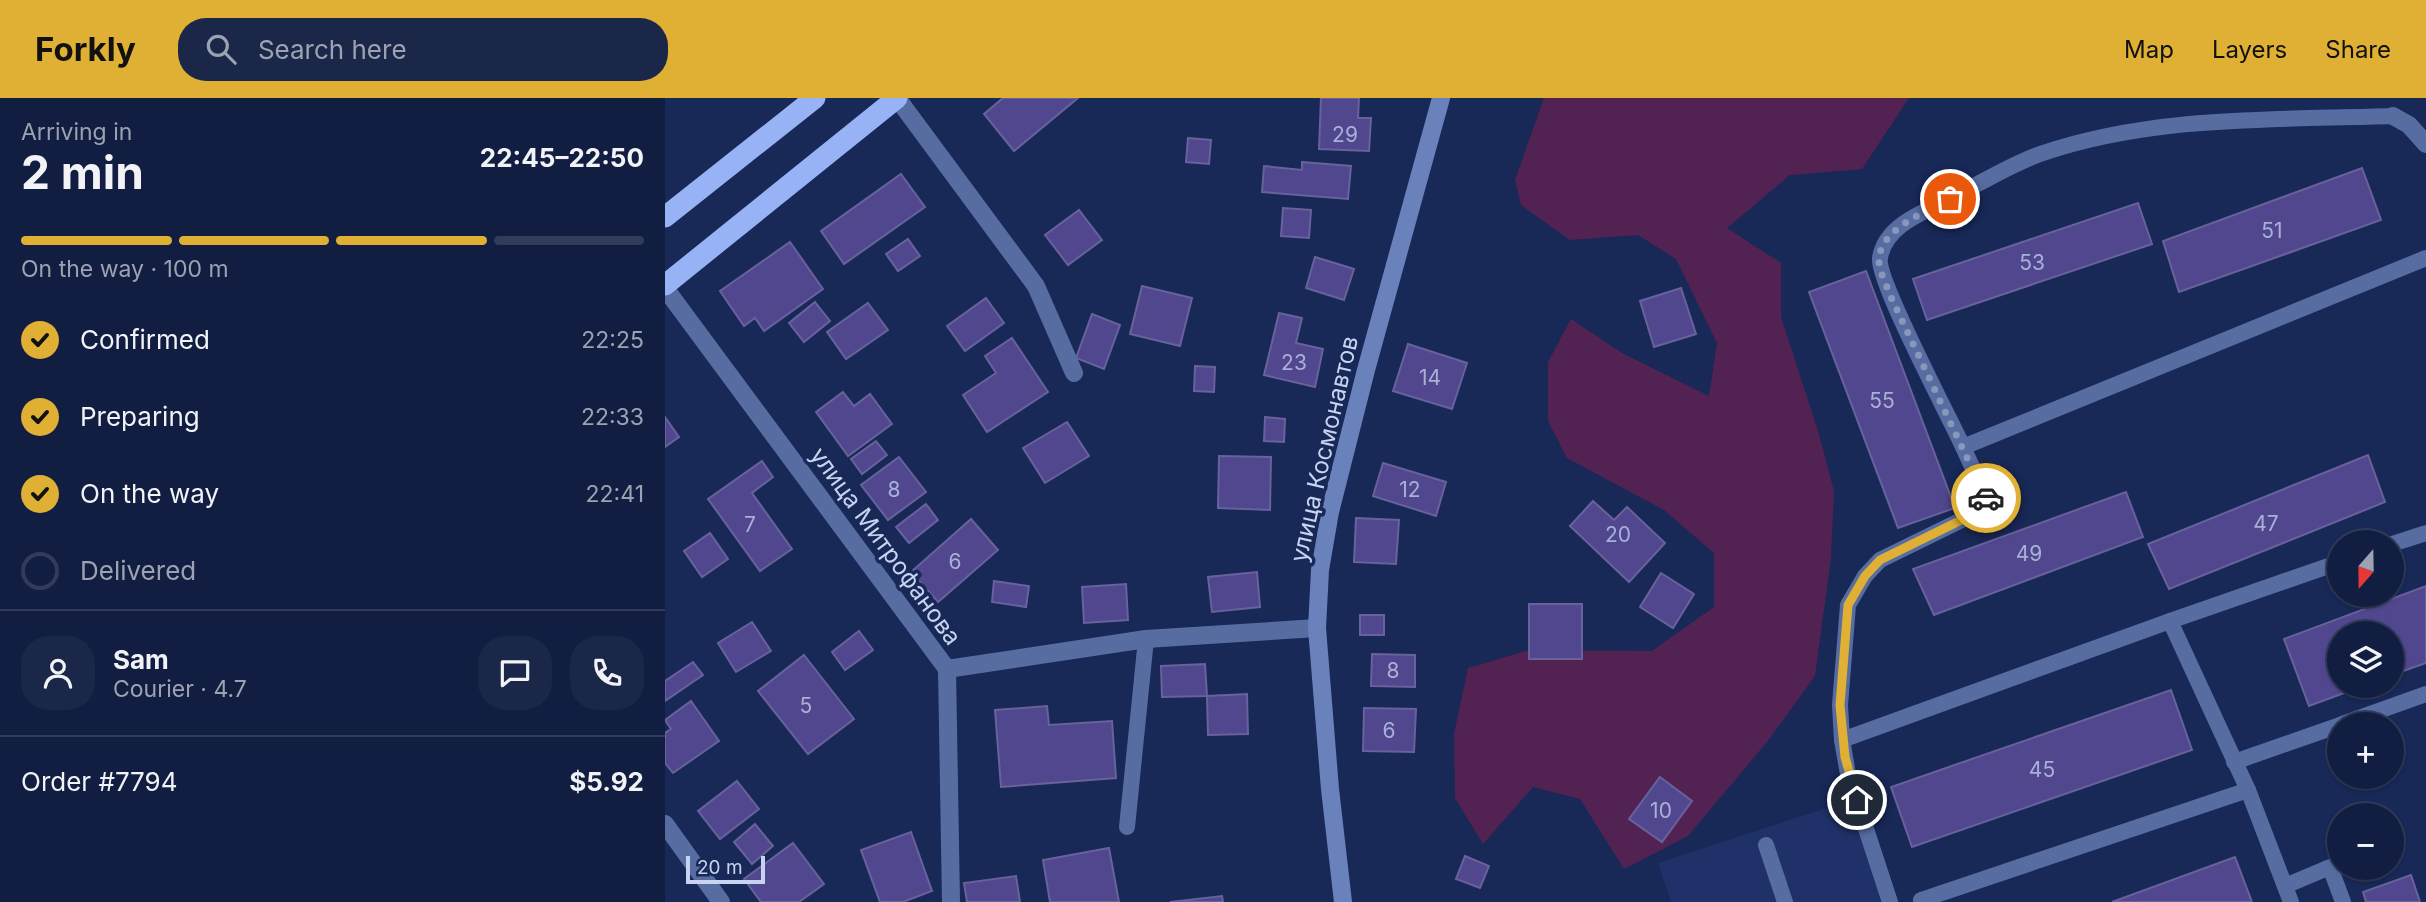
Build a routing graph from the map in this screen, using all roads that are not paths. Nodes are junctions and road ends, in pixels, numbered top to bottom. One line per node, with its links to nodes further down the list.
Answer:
1 (815, 98): 6 (highway)
2 (897, 98): 8 (highway); 9 (street)
3 (1441, 98): 15 (street, улица Космонавтов)
4 (2393, 116): 5 (street); 10 (lane)
5 (2426, 144)
6 (665, 217)
7 (2426, 258): 10 (lane)
8 (665, 286): 17 (street, улица Митрофанова)
9 (1074, 373)
10 (1963, 447): 21 (lane)
11 (2426, 533): 12 (lane)
12 (2405, 540)
13 (2327, 567): 14 (lane)
14 (2170, 621): 21 (lane); 22 (lane)
15 (1317, 628): 16 (street, улица Митрофанова); 29 (street, улица Космонавтов)
16 (1146, 639): 17 (street, улица Митрофанова); 25 (lane)
17 (947, 669): 31 (street)
18 (2426, 694): 19 (lane)
19 (2377, 712)
20 (2327, 730): 22 (lane)
21 (1842, 740): 33 (lane)
22 (2234, 762): 23 (lane)
23 (2248, 790): 27 (lane); 28 (lane)
24 (665, 824): 30 (street)
25 (1127, 827)
26 (1766, 845): 32 (lane)
27 (2285, 886): 34 (lane); 35 (lane)
28 (1921, 900)
29 (1342, 901)
30 (721, 902)
31 (951, 902)
32 (1785, 902)
33 (1890, 902)
34 (2291, 902)
35 (2343, 902)

